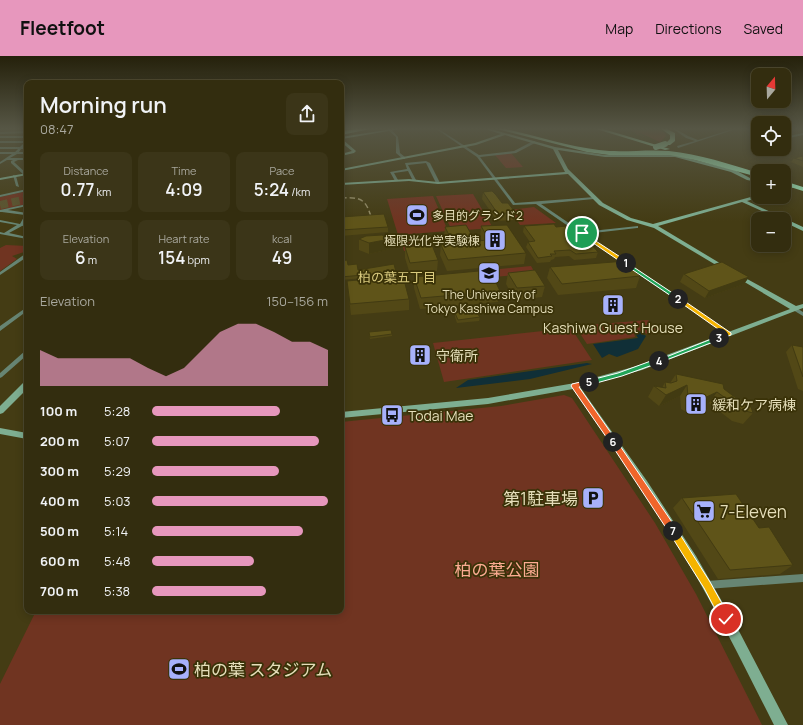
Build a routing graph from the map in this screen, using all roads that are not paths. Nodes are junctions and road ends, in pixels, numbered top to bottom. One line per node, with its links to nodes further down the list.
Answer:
1 (8, 159): 10 (street)
2 (17, 159): 14 (street)
3 (398, 159): 11 (street)
4 (480, 159): 20 (street)
5 (561, 159): 16 (street)
6 (687, 159): 22 (street)
7 (696, 159): 13 (highway)
8 (704, 159): 13 (highway)
9 (712, 159): 15 (highway)
10 (0, 163)
11 (344, 169)
12 (409, 170): 23 (street); 24 (street); 25 (street)
13 (739, 170): 17 (highway)
14 (24, 171)
15 (751, 172)
16 (568, 173): 20 (street); 33 (street)
17 (751, 173)
18 (24, 174): 19 (street)
19 (14, 176): 21 (street); 28 (street)
20 (494, 178): 25 (street); 36 (street)
21 (0, 179)
22 (751, 179)
23 (396, 180): 24 (street); 26 (street)
24 (414, 180): 25 (street)
25 (438, 183)
26 (344, 184)
27 (791, 184): 30 (highway)
28 (18, 186)
29 (793, 186): 30 (highway)
30 (803, 188)
31 (24, 191): 32 (street)
32 (0, 196)
33 (594, 198): 36 (street); 46 (street)
34 (751, 198): 35 (street)
35 (742, 200): 39 (street); 46 (street)
36 (537, 203): 49 (street)
37 (24, 207): 38 (street)
38 (4, 211): 40 (street)
39 (768, 212)
40 (24, 214)
41 (24, 220): 45 (street)
42 (0, 222): 45 (street)
43 (791, 223): 48 (street)
44 (24, 224): 45 (street)
45 (21, 225): 50 (street)
46 (653, 226): 55 (street)
47 (637, 227): 49 (street)
48 (803, 229)
49 (582, 233): 59 (street)
50 (2, 234): 51 (street)
51 (24, 238)
52 (24, 257): 53 (street)
53 (0, 274)
54 (803, 306): 55 (street)
55 (795, 309): 57 (street); 59 (street)
56 (24, 310): 58 (street)
57 (803, 314)
58 (0, 329)
59 (729, 334): 62 (street)
60 (24, 356): 61 (street)
61 (0, 376)
62 (575, 386): 65 (street); 69 (street)
63 (24, 387): 64 (street)
64 (0, 411)
65 (344, 415)
66 (0, 432): 67 (street)
67 (24, 436)
68 (803, 578): 69 (street)
69 (707, 585): 70 (street)
70 (781, 725)

